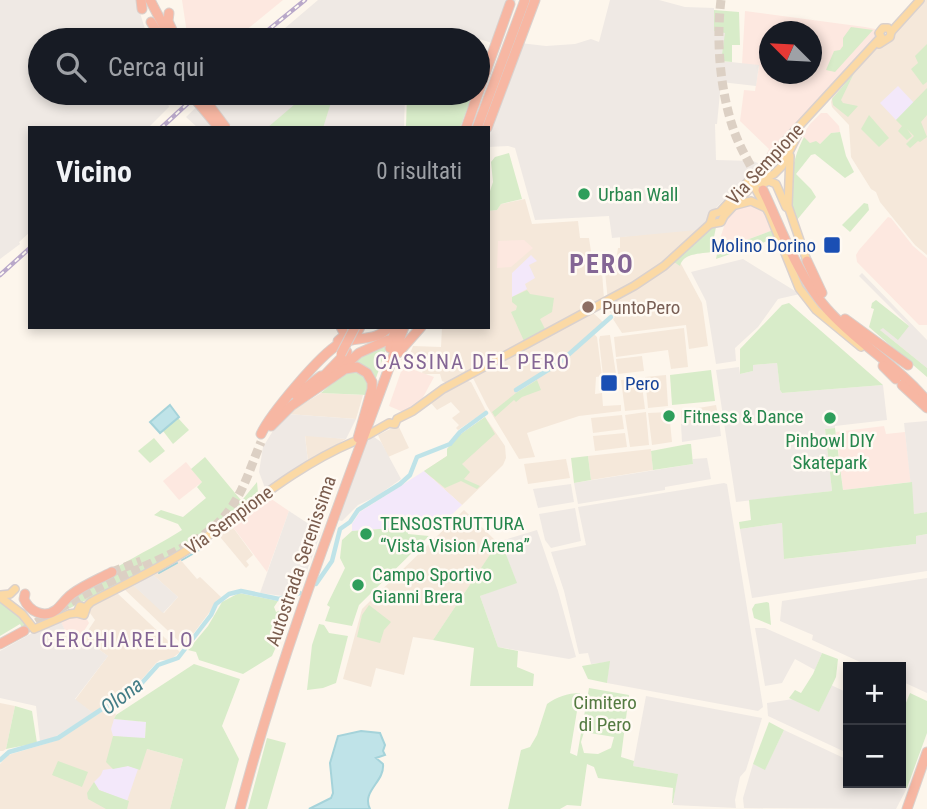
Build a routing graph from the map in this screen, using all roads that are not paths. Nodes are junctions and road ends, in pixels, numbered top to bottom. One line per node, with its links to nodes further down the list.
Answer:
1 (525, 0): 16 (highway)
2 (533, 0): 32 (highway); 33 (highway)
3 (918, 0): 24 (main road)
4 (512, 1): 11 (highway); 14 (highway); 15 (highway)
5 (144, 2): 9 (highway)
6 (169, 13): 10 (highway)
7 (151, 22): 8 (highway)
8 (156, 28)
9 (159, 28)
10 (171, 28)
11 (496, 30): 12 (highway); 13 (highway)
12 (490, 48)
13 (490, 55)
14 (490, 61)
15 (490, 71)
16 (490, 93)
17 (201, 105): 25 (highway, bridge)
18 (207, 105): 26 (highway, bridge)
19 (212, 105): 27 (highway, bridge)
20 (471, 105): 29 (highway)
21 (474, 105): 28 (highway)
22 (479, 105): 30 (highway)
23 (486, 105): 31 (highway)
24 (807, 120): 34 (main road, Via Sempione); 35 (main road, Via Sempione)
25 (221, 126)
26 (222, 126)
27 (222, 126)
28 (465, 126)
29 (465, 126)
30 (473, 126)
31 (478, 126)
32 (487, 126)
33 (487, 126)
34 (791, 152): 36 (main road, Via Sempione); 39 (main road)
35 (770, 159): 36 (main road); 37 (main road, Via Sempione)
36 (779, 169): 38 (main road, Via Sempione); 39 (main road)
37 (760, 170): 38 (main road); 42 (main road, Via Sempione)
38 (761, 189): 40 (main road, Via Sempione); 41 (main road); 43 (main road); 46 (highway)
39 (788, 190): 43 (main road)
40 (736, 205): 41 (main road); 42 (main road, Via Sempione)
41 (769, 213): 44 (main road)
42 (722, 214): 65 (main road, Via Sempione)
43 (790, 215): 45 (main road)
44 (780, 241): 46 (highway); 55 (main road)
45 (807, 261): 46 (highway)
46 (830, 309): 55 (highway); 56 (highway); 58 (highway)
47 (343, 329): 57 (highway)
48 (357, 329): 54 (highway, bridge)
49 (387, 329): 57 (highway)
50 (403, 329): 67 (highway, Autostrada Serenissima)
51 (404, 329): 63 (highway, Autostrada Serenissima)
52 (419, 329): 63 (highway)
53 (388, 340): 59 (highway)
54 (345, 351): 64 (highway); 66 (highway)
55 (874, 358): 62 (highway)
56 (908, 365)
57 (316, 366): 66 (highway)
58 (915, 385): 60 (highway); 61 (highway)
59 (321, 386): 64 (highway); 67 (highway)
60 (927, 395)
61 (927, 401)
62 (927, 408)
63 (373, 413): 77 (highway, Autostrada Serenissima)
64 (271, 426): 66 (highway)
65 (369, 435)
66 (260, 439)
67 (354, 444): 72 (main road, Via Sempione); 76 (highway, Autostrada Serenissima)
68 (112, 572): 70 (highway)
69 (15, 589): 71 (main road)
70 (25, 594)
71 (0, 596): 72 (main road)
72 (31, 626): 73 (highway)
73 (0, 642)
74 (927, 752): 78 (highway)
75 (927, 763): 78 (highway)
76 (235, 809)
77 (240, 809)
78 (908, 809)

